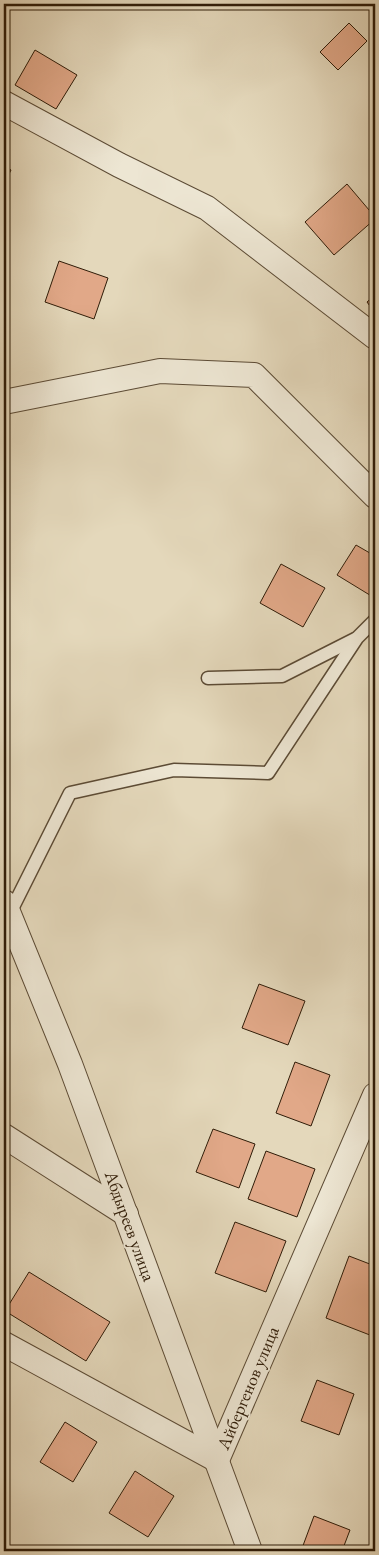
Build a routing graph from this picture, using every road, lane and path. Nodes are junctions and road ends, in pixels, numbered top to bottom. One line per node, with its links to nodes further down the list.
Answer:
1 (4, 103): 2 (street)
2 (375, 337)
3 (4, 402): 4 (street)
4 (375, 496)
5 (375, 620): 6 (lane)
6 (358, 638): 7 (lane); 8 (lane)
7 (208, 678)
8 (6, 909): 11 (street, Абдыреев улица)
9 (375, 1094): 13 (street, Айбергенов улица)
10 (4, 1136): 11 (street)
11 (126, 1214): 13 (street, Абдыреев улица)
12 (4, 1344): 13 (street, Айбергенов улица)
13 (216, 1460): 14 (street, Абдыреев улица)
14 (250, 1551)

